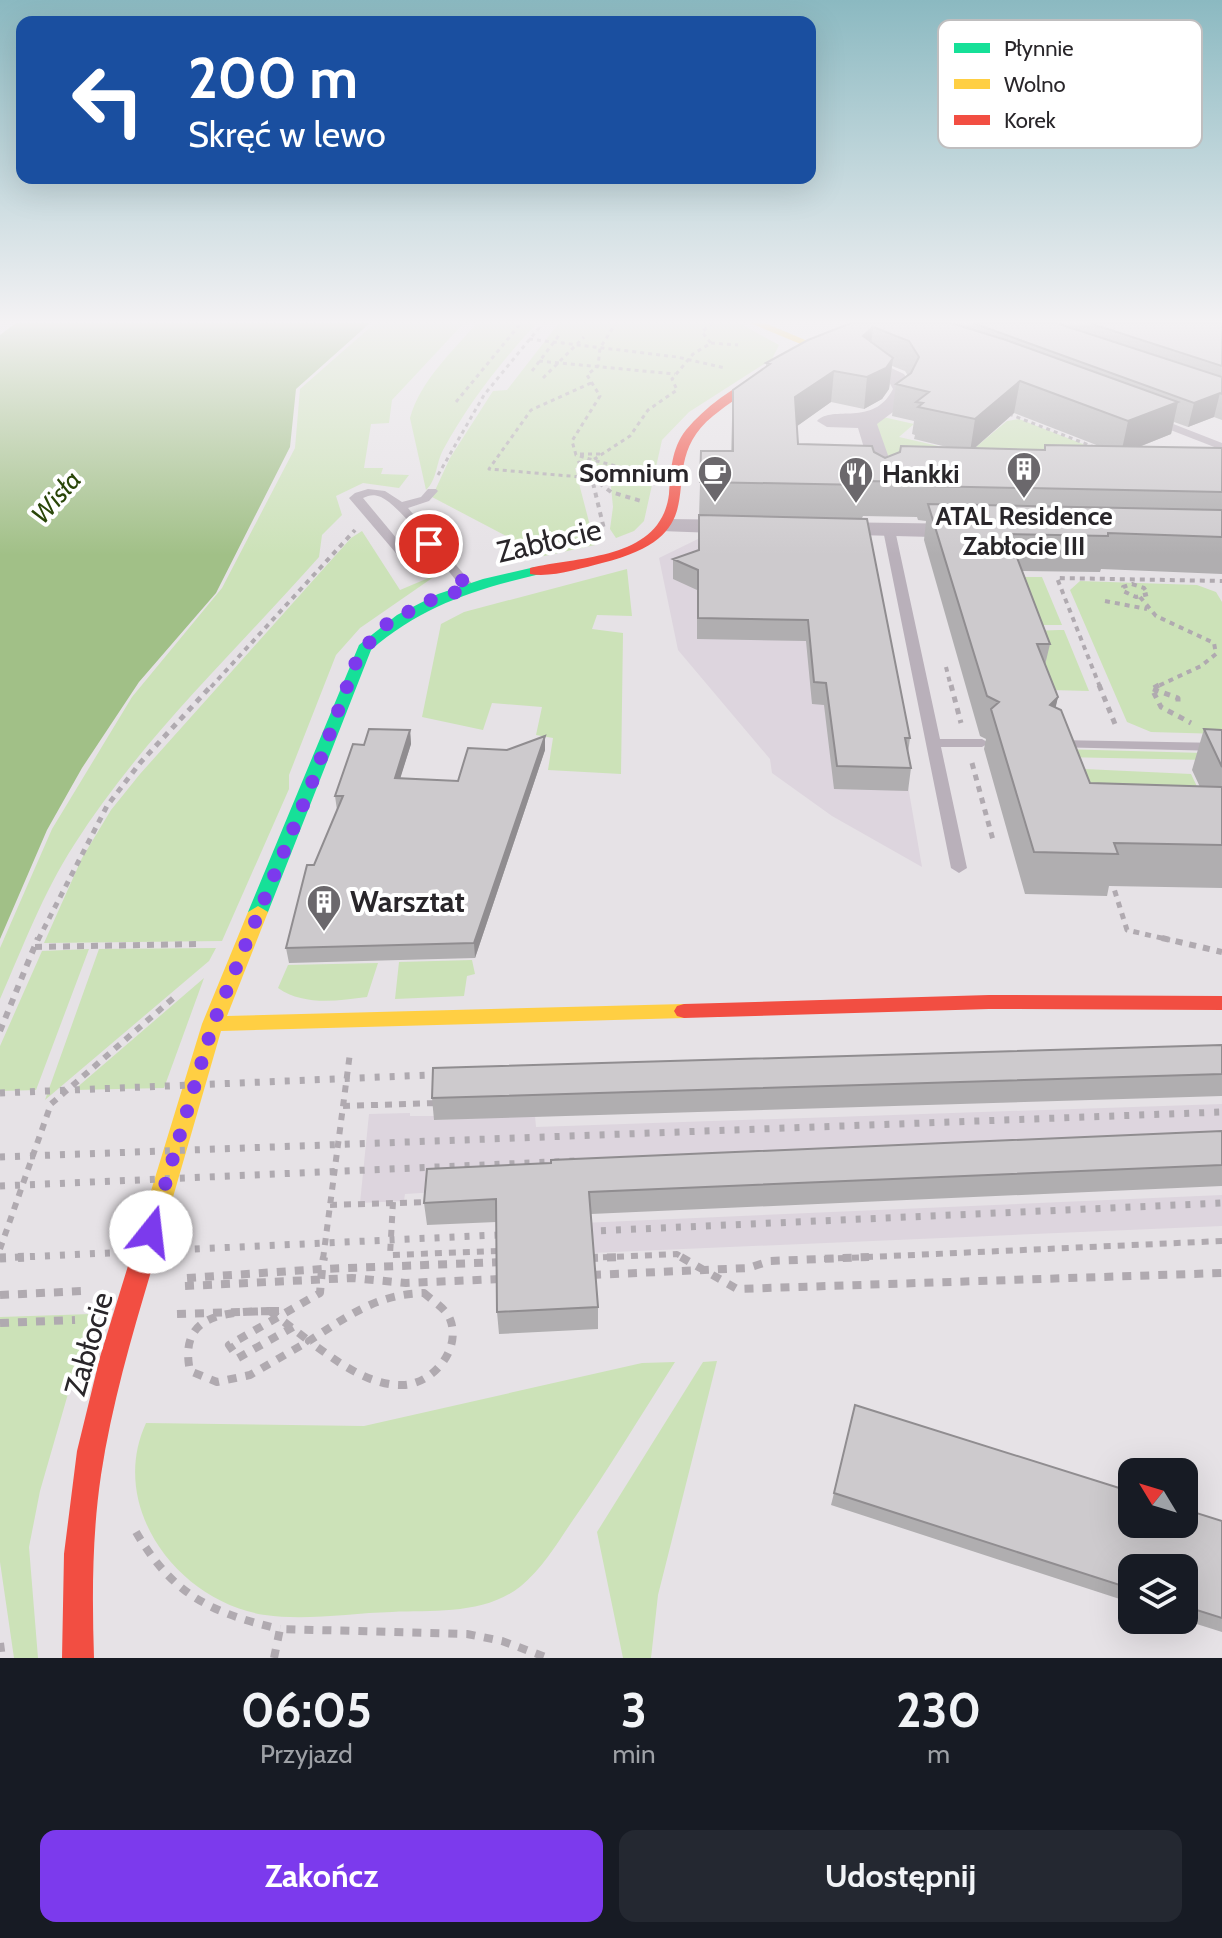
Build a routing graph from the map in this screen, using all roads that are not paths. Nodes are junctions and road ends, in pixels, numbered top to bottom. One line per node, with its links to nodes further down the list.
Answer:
1 (735, 400): 11 (street)
2 (896, 400): 5 (street)
3 (1146, 417): 6 (lane)
4 (827, 421): 5 (street)
5 (866, 422): 7 (street)
6 (1222, 447)
7 (889, 471)
8 (432, 491): 9 (lane)
9 (399, 507): 15 (lane); 16 (lane)
10 (889, 523): 13 (street); 14 (street); 17 (lane)
11 (669, 526): 12 (street); 16 (street, Zabłocie)
12 (766, 528)
13 (797, 528)
14 (1000, 532)
15 (416, 569)
16 (469, 588): 23 (street, Zabłocie)
17 (932, 743): 18 (lane); 21 (lane)
18 (974, 743)
19 (1051, 744): 20 (lane)
20 (1216, 746)
21 (959, 868)
22 (1222, 1003): 23 (street)
23 (213, 1024): 24 (street, Zabłocie)
24 (78, 1658)

